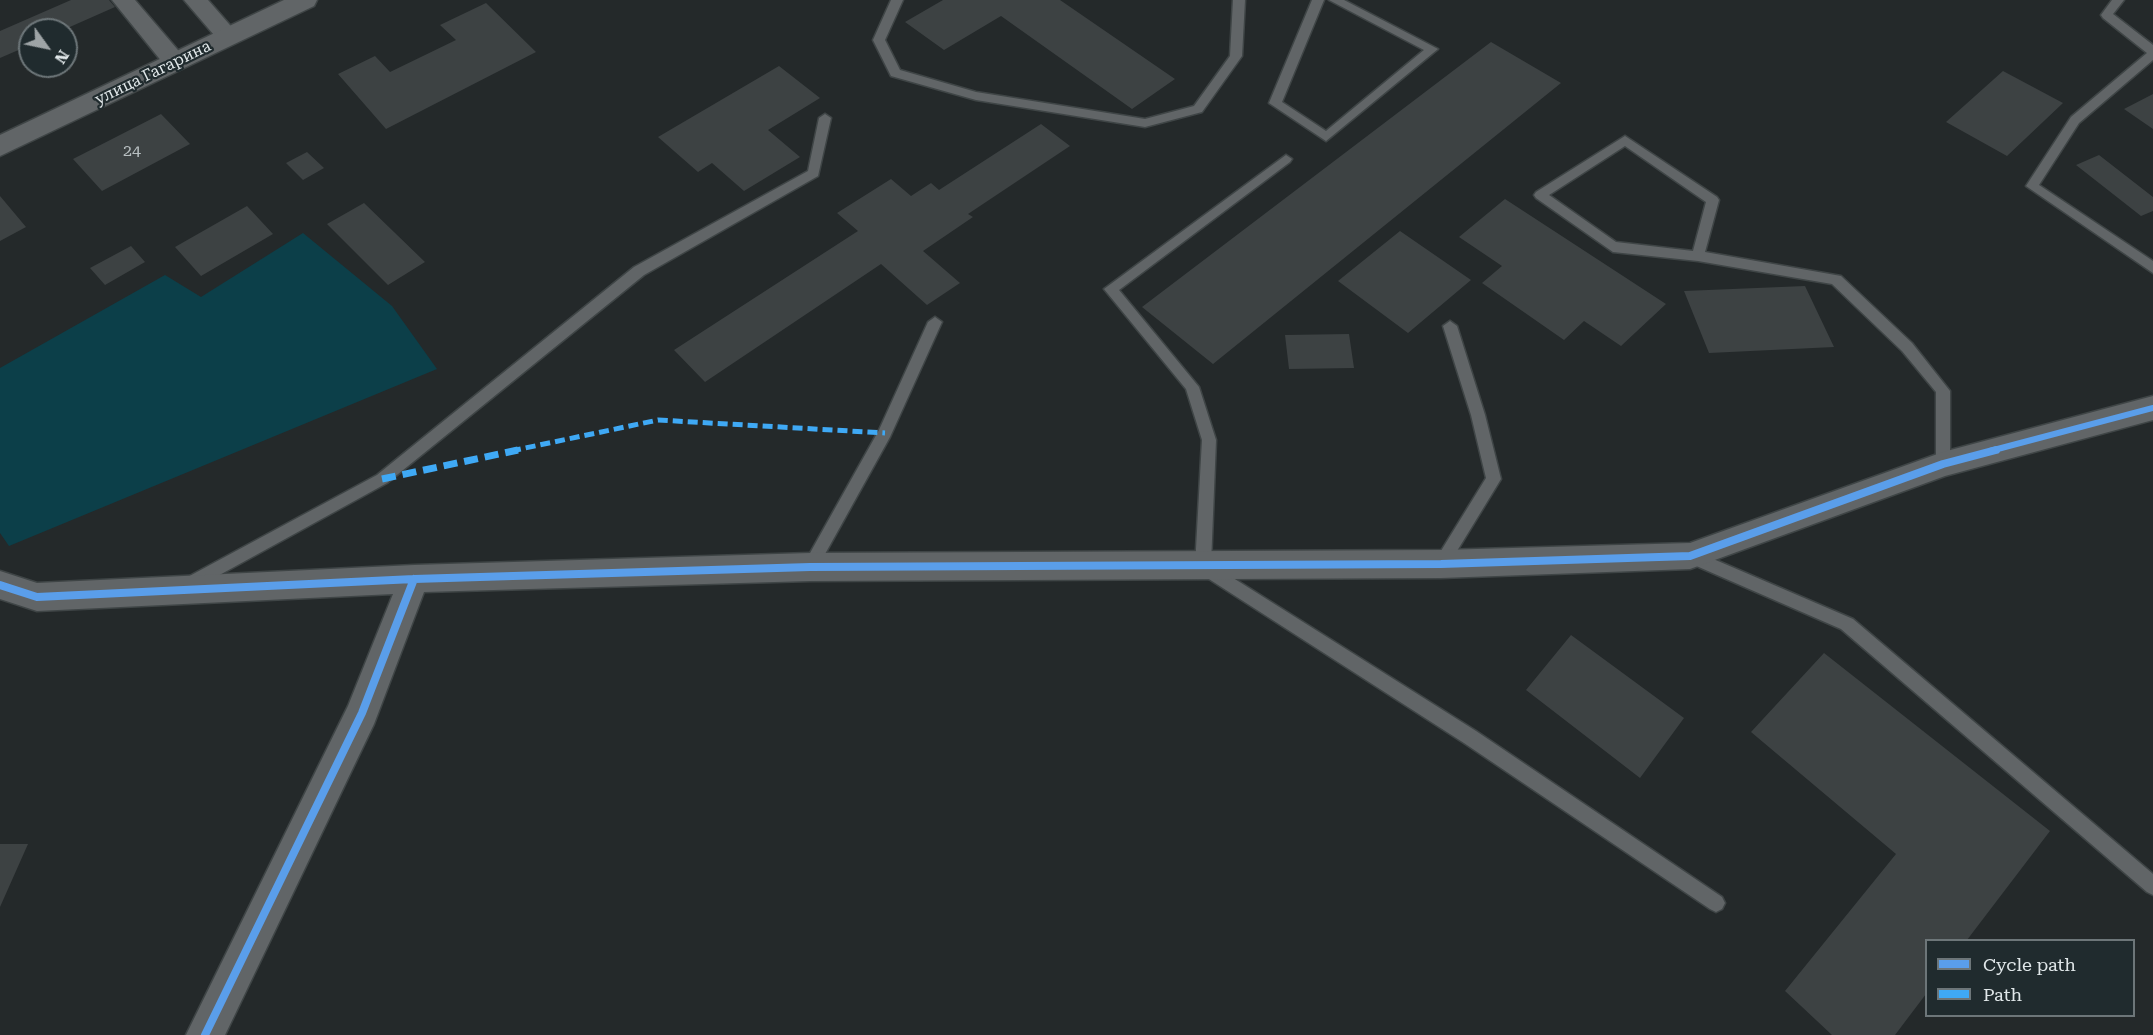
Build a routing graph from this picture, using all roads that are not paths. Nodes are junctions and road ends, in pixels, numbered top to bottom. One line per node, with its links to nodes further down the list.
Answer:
1 (123, 0): 11 (street)
2 (195, 0): 9 (street)
3 (305, 0): 9 (main road, улица Гагарина)
4 (897, 0): 5 (lane)
5 (1239, 0)
6 (1318, 0): 7 (lane)
7 (1335, 0)
8 (2118, 0): 10 (lane)
9 (228, 37): 11 (main road, улица Гагарина)
10 (2153, 53): 16 (lane)
11 (175, 62): 13 (main road, улица Гагарина)
12 (825, 118): 27 (lane)
13 (0, 146)
14 (1286, 159): 24 (lane)
15 (1698, 256): 15 (lane); 20 (lane)
16 (2153, 268)
17 (935, 322): 23 (lane)
18 (1450, 326): 22 (lane)
19 (2153, 408): 20 (street)
20 (1944, 464): 21 (street)
21 (1690, 556): 22 (street); 28 (lane)
22 (1441, 564): 24 (street)
23 (810, 567): 24 (street); 25 (street)
24 (1203, 567): 29 (lane)
25 (414, 579): 27 (street); 30 (street)
26 (0, 585): 27 (street)
27 (178, 590)
28 (2153, 886)
29 (1716, 903)
30 (205, 1035)

